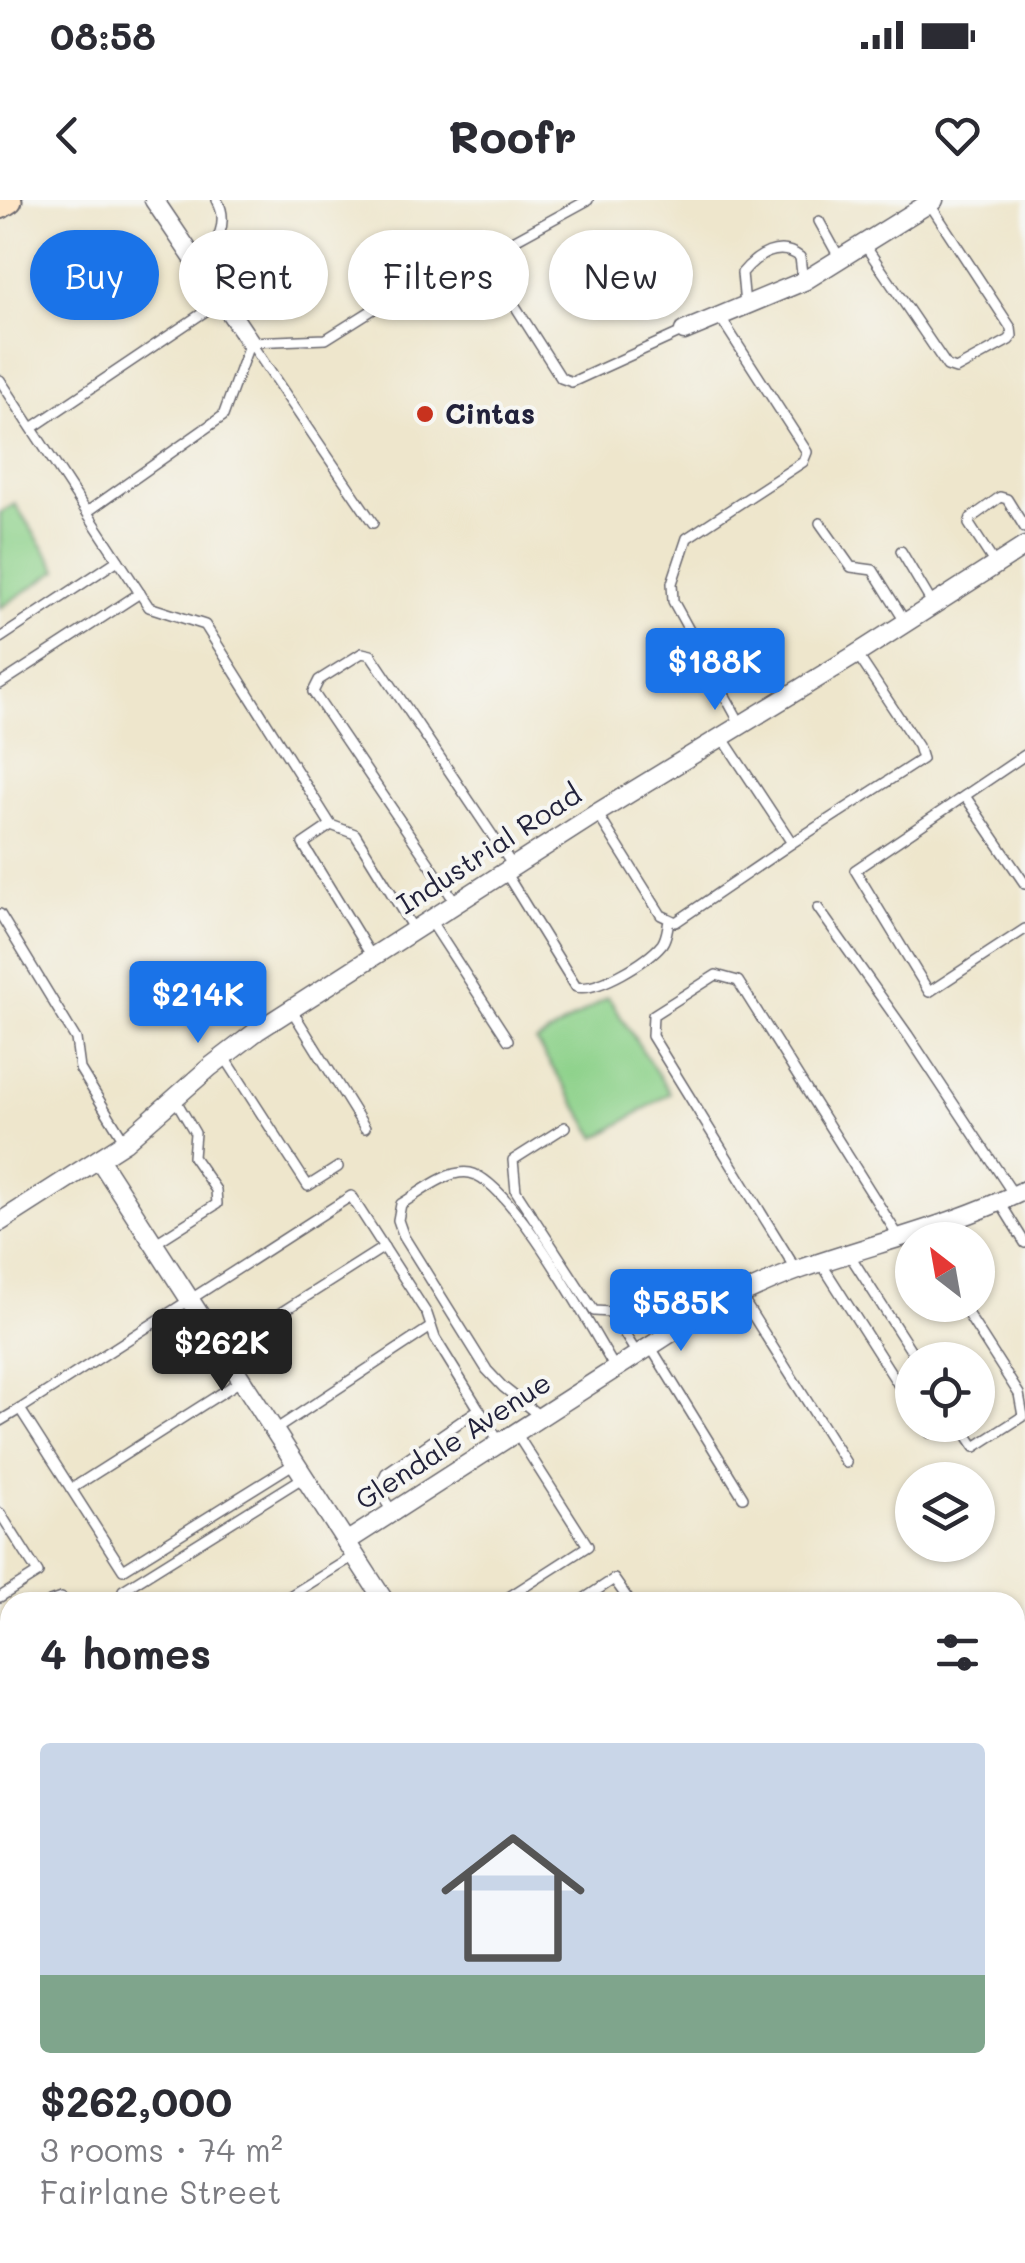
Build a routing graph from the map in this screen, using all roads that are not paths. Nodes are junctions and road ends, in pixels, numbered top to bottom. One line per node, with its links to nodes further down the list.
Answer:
1 (10, 200): 6 (main road)
2 (154, 200): 10 (street)
3 (217, 200): 8 (lane)
4 (588, 200): 9 (lane)
5 (932, 202): 11 (street); 11 (lane)
6 (0, 206)
7 (819, 221): 12 (lane)
8 (221, 230)
9 (529, 232)
10 (179, 237)
11 (864, 244): 12 (street)
12 (840, 259): 13 (street)
13 (803, 282): 14 (street); 14 (lane)
14 (745, 305): 15 (street)
15 (719, 316): 20 (street); 38 (lane)
16 (192, 320): 23 (lane)
17 (235, 320): 21 (street)
18 (356, 320): 21 (lane)
19 (524, 320): 20 (lane)
20 (684, 330)
21 (250, 342): 24 (lane); 25 (lane)
22 (0, 380): 23 (lane)
23 (32, 428): 24 (lane)
24 (87, 512): 30 (lane)
25 (374, 523)
26 (820, 523): 34 (lane)
27 (1025, 528): 31 (lane)
28 (1025, 546): 31 (street, Industrial Road)
29 (901, 550): 33 (lane)
30 (118, 560): 32 (lane); 35 (lane)
31 (996, 565): 33 (street, Industrial Road)
32 (140, 594): 37 (lane); 43 (lane)
33 (933, 605): 34 (street, Industrial Road)
34 (906, 622): 36 (street, Industrial Road)
35 (0, 638)
36 (857, 654): 38 (street, Industrial Road); 44 (lane)
37 (0, 684)
38 (741, 726): 39 (street, Industrial Road)
39 (722, 736): 42 (street, Industrial Road); 44 (lane)
40 (1025, 756): 41 (lane)
41 (965, 796): 46 (lane); 52 (lane)
42 (597, 813): 45 (street, Industrial Road); 50 (lane)
43 (331, 826): 51 (lane); 53 (lane)
44 (792, 843): 50 (lane)
45 (509, 869): 47 (street, Industrial Road); 47 (lane); 50 (lane)
46 (1025, 884)
47 (456, 903): 51 (street, Industrial Road)
48 (818, 908): 63 (lane)
49 (0, 914): 60 (lane)
50 (668, 920)
51 (422, 925): 53 (street, Industrial Road); 55 (lane)
52 (1025, 929)
53 (372, 957): 54 (street, Industrial Road)
54 (291, 1009): 56 (street, Industrial Road); 59 (lane)
55 (508, 1040)
56 (224, 1056): 57 (street, Industrial Road); 62 (lane)
57 (176, 1099): 60 (street, Industrial Road); 69 (lane)
58 (565, 1127): 79 (lane)
59 (365, 1128)
60 (124, 1142): 61 (street, Industrial Road)
61 (99, 1159): 64 (street, Industrial Road); 69 (street)
62 (338, 1166)
63 (1013, 1195): 66 (street, Glendale Avenue); 68 (lane)
64 (0, 1222)
65 (895, 1222): 73 (lane)
66 (947, 1222)
67 (895, 1242): 71 (street, Glendale Avenue)
68 (1025, 1243)
69 (154, 1244): 75 (street)
70 (384, 1248): 75 (lane); 76 (lane); 78 (lane)
71 (849, 1254): 72 (street, Glendale Avenue); 77 (lane)
72 (820, 1263): 73 (street, Glendale Avenue); 83 (lane)
73 (798, 1270): 74 (street, Glendale Avenue)
74 (740, 1295): 79 (street, Glendale Avenue); 91 (lane)
75 (190, 1300): 78 (street); 84 (lane)
76 (432, 1327): 85 (lane); 88 (lane)
77 (905, 1342)
78 (222, 1350): 82 (street)
79 (644, 1350): 81 (street, Glendale Avenue); 94 (lane)
80 (995, 1356): 89 (lane)
81 (616, 1368): 86 (street, Glendale Avenue); 86 (lane)
82 (242, 1380): 88 (street); 93 (lane)
83 (895, 1380)
84 (20, 1409): 87 (lane); 93 (lane)
85 (479, 1409): 90 (lane); 95 (lane)
86 (541, 1416): 90 (street, Glendale Avenue)
87 (0, 1421)
88 (274, 1430): 92 (street)
89 (995, 1434)
90 (508, 1438): 95 (street, Glendale Avenue); 102 (lane)
91 (846, 1463)
92 (299, 1470): 93 (lane); 97 (street); 99 (lane)
93 (72, 1489)
94 (743, 1497)
95 (393, 1512): 97 (street, Glendale Avenue)
96 (0, 1513): 98 (lane)
97 (350, 1549): 100 (lane); 101 (street)
98 (8, 1592)
99 (124, 1592)
100 (293, 1592)
101 (378, 1592)
102 (517, 1592)
103 (594, 1592): 104 (lane)
104 (623, 1592)

